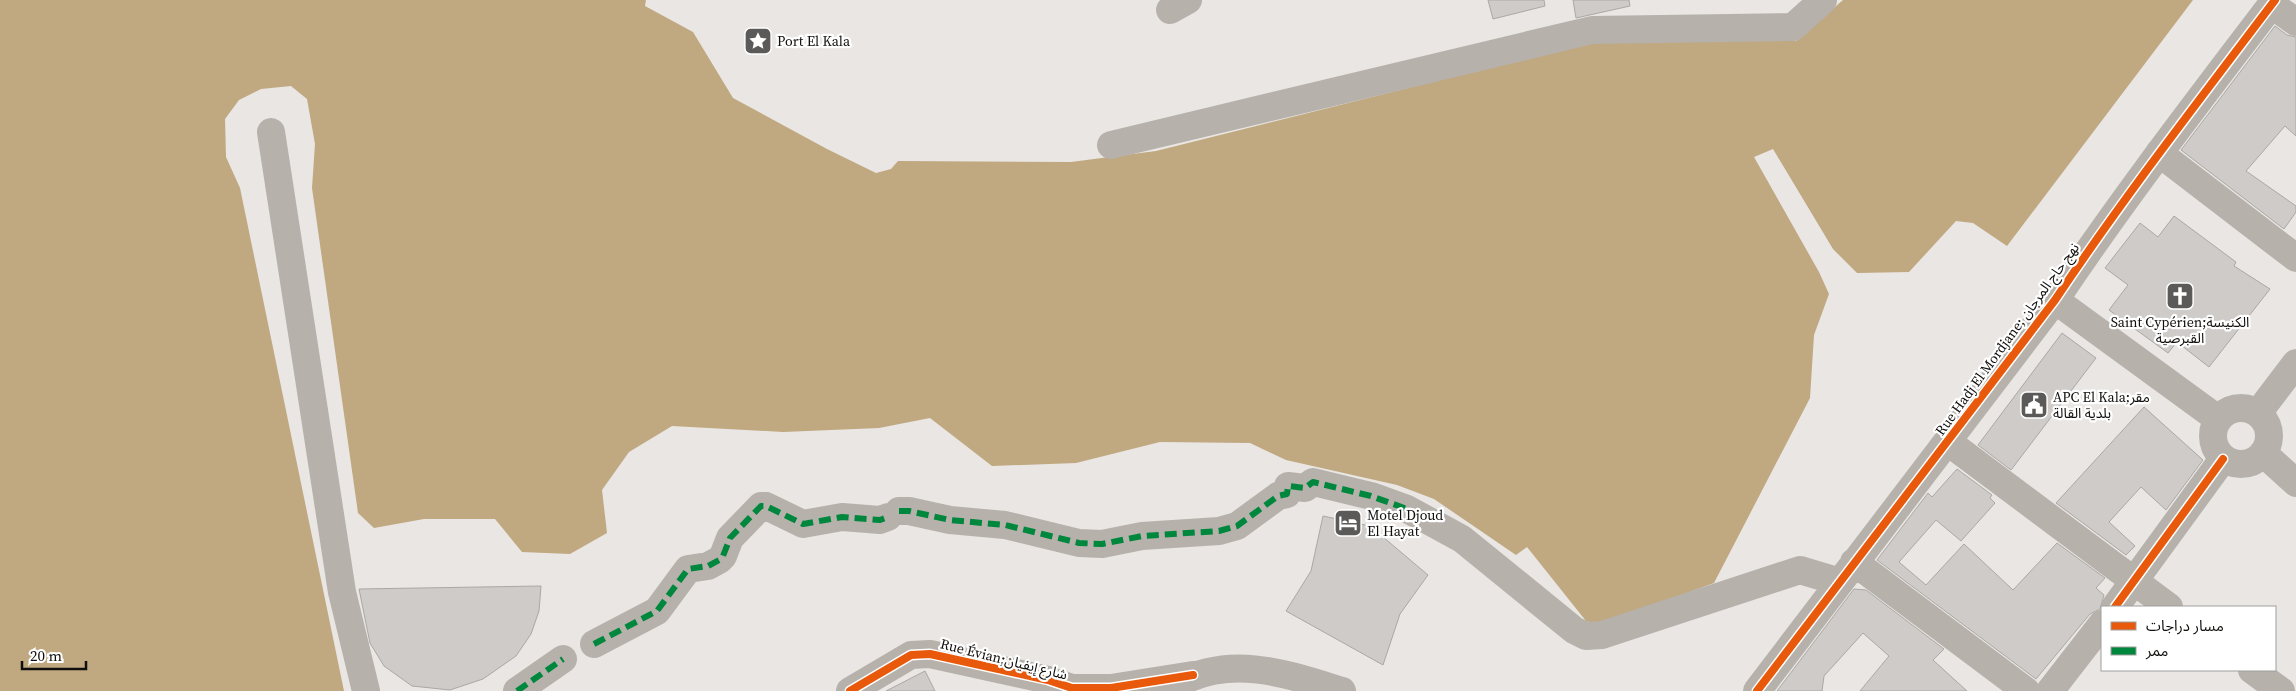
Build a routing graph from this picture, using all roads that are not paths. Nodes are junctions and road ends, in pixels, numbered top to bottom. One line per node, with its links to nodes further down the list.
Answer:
1 (1823, 0): 5 (street)
2 (2274, 2): 3 (street); 6 (street, Rue Hadj El Mordjane; نهج حاج المرجان)
3 (2296, 22)
4 (271, 132): 26 (street)
5 (1111, 145)
6 (2159, 153): 7 (street); 8 (street, Rue Hadj El Mordjane; نهج حاج المرجان)
7 (2296, 258)
8 (2055, 300): 11 (street); 12 (street, Rue Hadj El Mordjane; نهج حاج المرجان)
9 (2296, 363): 10 (street)
10 (2258, 413): 11 (street); 13 (street)
11 (2218, 419): 14 (street)
12 (1948, 442): 16 (street, Rue Hadj El Mordjane; نهج حاج المرجان); 17 (street)
13 (2264, 453): 14 (street); 15 (street)
14 (2224, 459): 17 (street)
15 (2296, 483)
16 (1847, 572): 21 (street); 31 (street, Rue Hadj El Mordjane; نهج حاج المرجان); 32 (street)
17 (2135, 582): 18 (street); 19 (street)
18 (2117, 606)
19 (2168, 606)
20 (2101, 625): 33 (street)
21 (594, 644)
22 (563, 659): 27 (street)
23 (2253, 671): 34 (street)
24 (1193, 675): 25 (street, Rue Évian;شارع إيفيان); 29 (street, Rue Évian;شارع إيفيان); 30 (street, Rue Évian;شارع إيفيان)
25 (1070, 690): 28 (street, Rue Évian;شارع إيفيان)
26 (366, 691)
27 (517, 691)
28 (850, 691)
29 (1164, 691)
30 (1342, 691)
31 (1757, 691)
32 (2026, 691)
33 (2050, 691)
34 (2281, 691)

